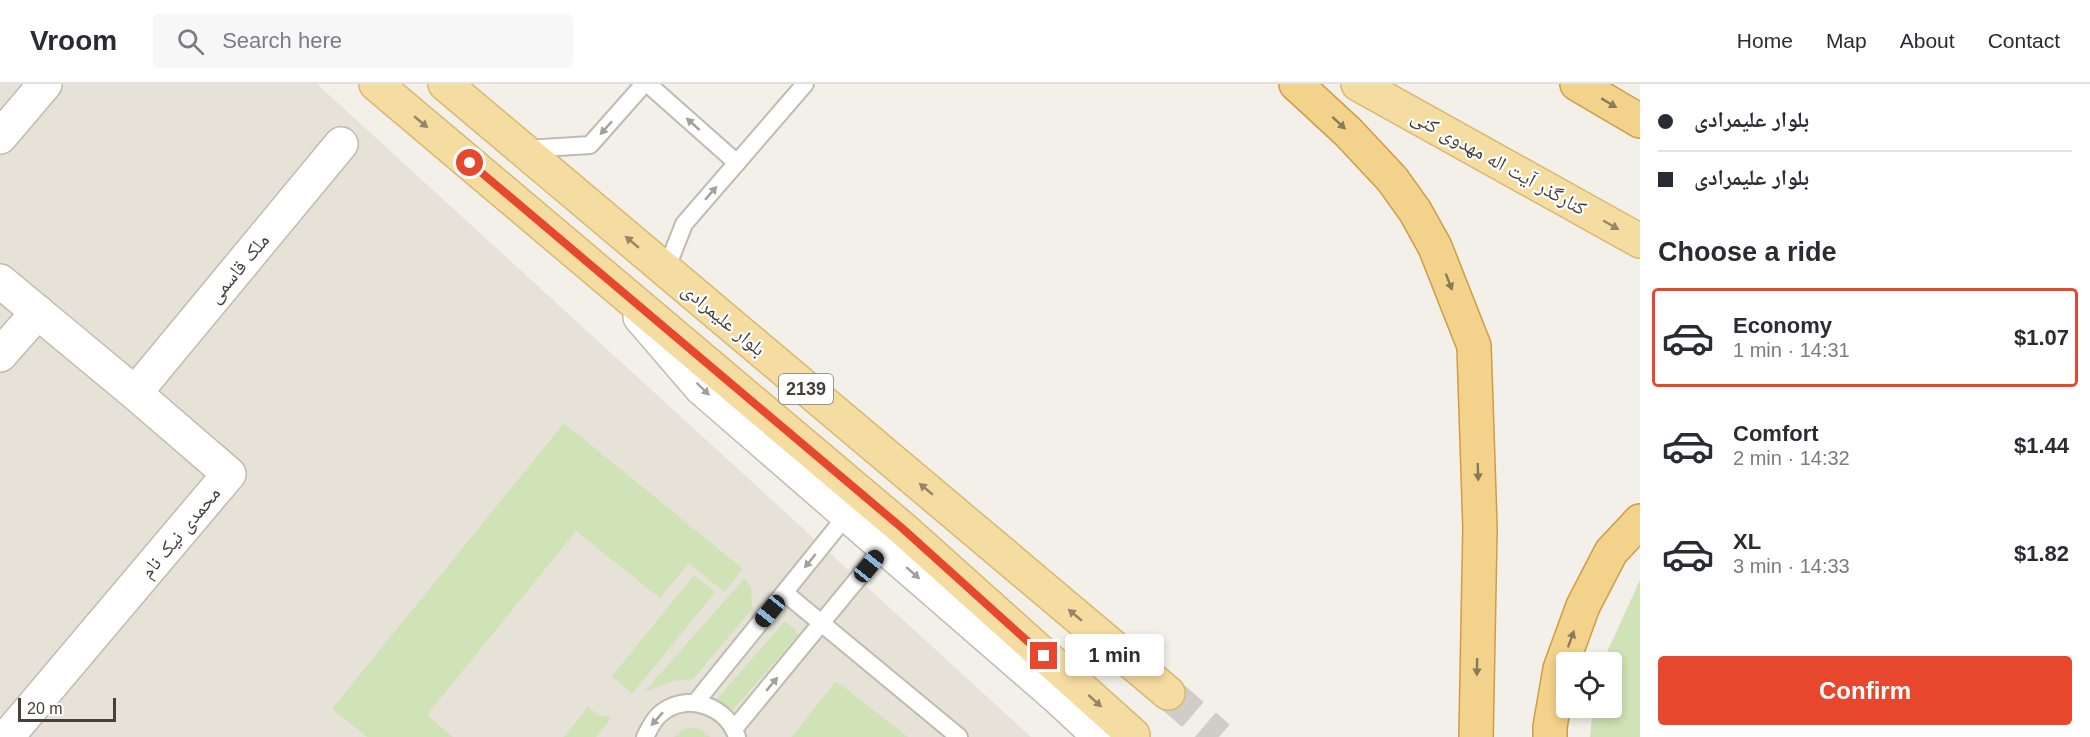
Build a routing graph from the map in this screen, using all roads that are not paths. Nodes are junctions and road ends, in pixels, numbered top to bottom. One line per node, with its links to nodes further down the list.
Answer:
1 (45, 84): 10 (street)
2 (376, 84): 17 (main road, 2139, one-way to 17)
3 (445, 84): 12 (main road, بلوار علیمرادی / 2139)
4 (646, 84): 12 (lane, one-way to 12); 13 (lane, one-way to 4)
5 (805, 84): 13 (lane)
6 (1296, 84): 34 (highway, one-way to 34)
7 (1358, 84): 14 (main road, کنارگذر آیت اله مهدوی کنی, one-way to 14)
8 (1577, 84): 9 (highway, one-way to 9)
9 (1640, 121)
10 (0, 137)
11 (341, 144): 20 (street, ملک قاسمی)
12 (522, 149): 15 (main road, بلوار علیمرادی / 2139, one-way to 12)
13 (737, 163): 15 (lane, one-way to 13)
14 (1640, 241)
15 (666, 270): 26 (main road, بلوار علیمرادی / 2139, one-way to 15)
16 (0, 281): 18 (street, محمدی نیک نام)
17 (610, 281): 21 (street, one-way to 21); 29 (main road, 2139, one-way to 29)
18 (38, 312): 19 (street); 20 (street, محمدی نیک نام)
19 (0, 355)
20 (135, 393): 30 (street, محمدی نیک نام)
21 (847, 515): 23 (street); 24 (lane, one-way to 24)
22 (1640, 520): 35 (highway, one-way to 22)
23 (884, 548): 25 (lane); 33 (street, one-way to 33)
24 (785, 592): 25 (lane); 27 (lane)
25 (822, 624): 28 (lane, one-way to 25); 32 (lane)
26 (1168, 693)
27 (695, 703): 28 (lane); 31 (lane, one-way to 31)
28 (736, 733)
29 (1133, 735)
30 (7, 737)
31 (645, 737)
32 (959, 737)
33 (1100, 737)
34 (1476, 737)
35 (1550, 737)

